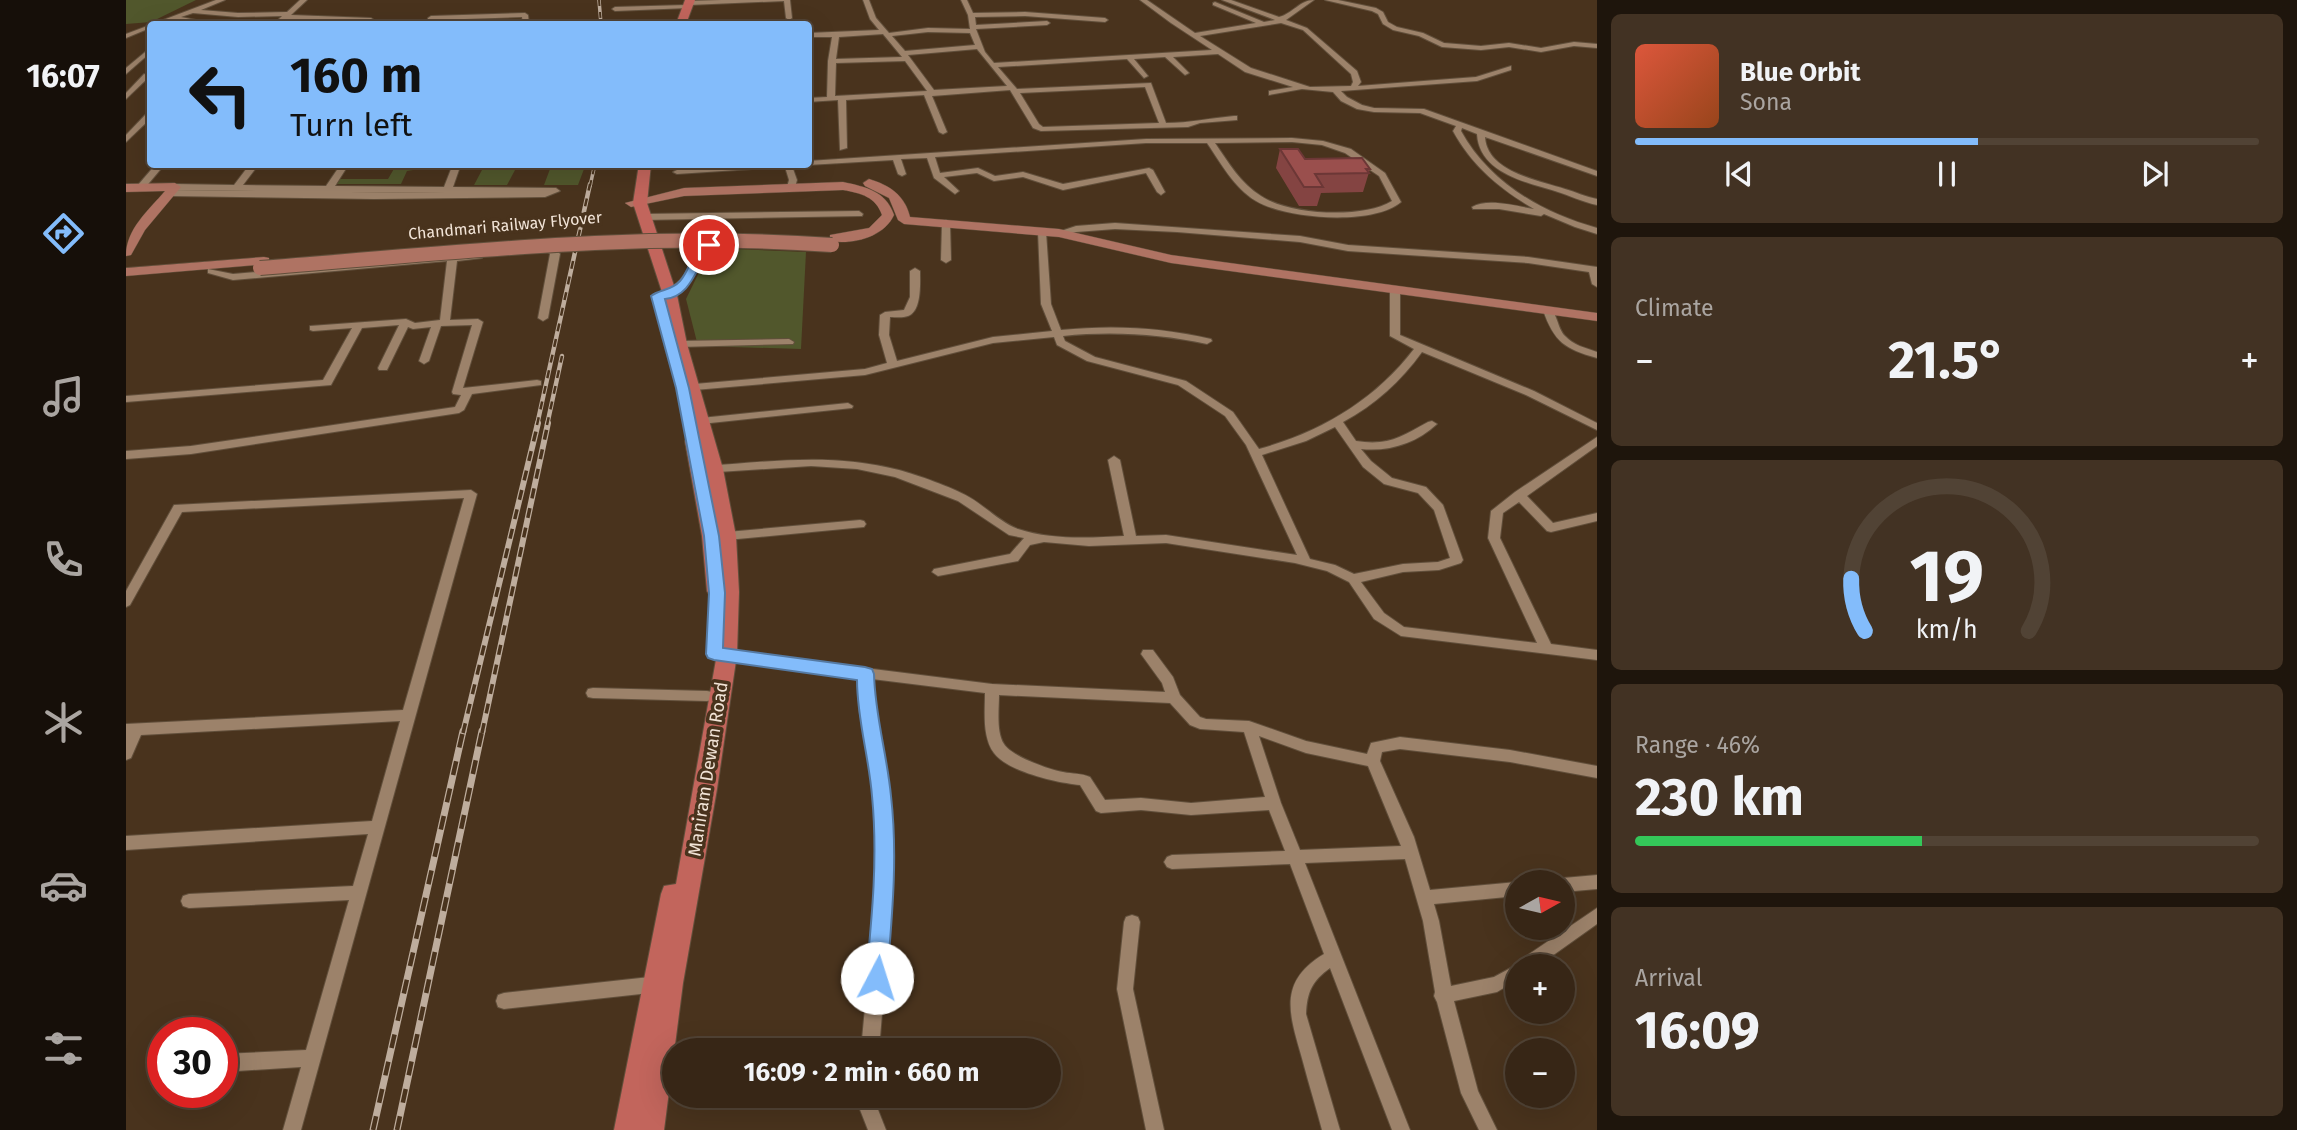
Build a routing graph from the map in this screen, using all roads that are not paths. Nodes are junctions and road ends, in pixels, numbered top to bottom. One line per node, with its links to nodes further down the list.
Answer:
1 (222, 0): 14 (street)
2 (304, 0): 15 (street)
3 (781, 0): 11 (street)
4 (787, 0): 18 (street)
5 (866, 0): 34 (street)
6 (964, 0): 16 (street)
7 (1143, 0): 37 (street)
8 (1311, 0): 29 (street)
9 (1328, 0): 39 (street)
10 (1230, 1): 29 (street)
11 (691, 3): 13 (street); 27 (main road); 28 (main road)
12 (1215, 4): 31 (street)
13 (615, 9)
14 (194, 11): 15 (street); 17 (street)
15 (287, 15): 22 (street); 23 (street)
16 (971, 15): 19 (street); 33 (street)
17 (173, 18): 20 (street); 21 (street)
18 (789, 18)
19 (1105, 20)
20 (165, 21)
21 (194, 21)
22 (280, 21)
23 (370, 21)
24 (430, 21): 25 (street)
25 (475, 21): 26 (street)
26 (526, 21)
27 (682, 21)
28 (688, 21)
29 (1280, 21): 31 (street); 54 (street)
30 (1047, 23): 33 (street)
31 (1265, 24): 37 (street)
32 (147, 28): 38 (street)
33 (973, 29): 34 (street); 40 (street)
34 (886, 33): 36 (street); 43 (street)
35 (812, 35): 36 (street)
36 (836, 35): 46 (street)
37 (1195, 35): 41 (street)
38 (126, 36)
39 (1597, 46)
40 (979, 47): 43 (street); 47 (street)
41 (1219, 52): 44 (street); 53 (street)
42 (147, 53): 50 (street)
43 (906, 56): 46 (street); 58 (street)
44 (1168, 56): 45 (street); 49 (street)
45 (1130, 59): 47 (street); 52 (street)
46 (832, 61): 60 (street)
47 (993, 65): 55 (street)
48 (1508, 68): 54 (street)
49 (1185, 73)
50 (126, 74): 51 (street)
51 (146, 76): 59 (street)
52 (1144, 76)
53 (1303, 87): 56 (street); 57 (street)
54 (1354, 87): 56 (street)
55 (1014, 90): 58 (street); 66 (street); 66 (street)
56 (1335, 90): 65 (street)
57 (1272, 93)
58 (930, 95): 61 (street); 67 (street)
59 (126, 97)
60 (831, 99): 61 (street); 62 (street)
61 (842, 99): 71 (street)
62 (812, 100)
63 (147, 118): 69 (street)
64 (1234, 118): 66 (street)
65 (1461, 124): 68 (street); 100 (street)
66 (1163, 125)
67 (943, 132)
68 (1481, 133): 86 (street); 97 (street)
69 (126, 140)
70 (1210, 141): 70 (street); 72 (street)
71 (843, 148)
72 (930, 155): 73 (street); 85 (street)
73 (896, 158): 74 (street); 84 (street)
74 (812, 163)
75 (158, 168): 88 (street)
76 (252, 168): 89 (street)
77 (342, 168): 92 (street)
78 (456, 168): 93 (street)
79 (637, 168): 96 (main road, Maniram Dewan Road)
80 (644, 168): 96 (main road, Maniram Dewan Road)
81 (741, 168): 83 (street)
82 (790, 168): 87 (street)
83 (677, 172)
84 (902, 174)
85 (937, 176): 94 (street); 95 (street)
86 (1595, 176)
87 (792, 183): 96 (main road); 101 (main road); 106 (main road, Chandmari Railway Flyover)
88 (141, 187): 90 (main road); 91 (main road)
89 (236, 188): 91 (street); 92 (street)
90 (126, 190): 91 (main road)
91 (173, 190): 93 (street); 108 (main road)
92 (328, 190): 93 (street)
93 (447, 191)
94 (955, 191)
95 (1161, 192)
96 (638, 201): 99 (street); 119 (main road, Maniram Dewan Road)
97 (1597, 202)
98 (1476, 207): 100 (street)
99 (859, 214)
100 (1548, 214): 103 (street)
101 (904, 220): 102 (main road); 106 (main road, Chandmari Railway Flyover)
102 (946, 223): 104 (main road); 110 (street)
103 (1597, 231)
104 (1042, 232): 105 (main road); 127 (street)
105 (1059, 233): 113 (street); 118 (main road)
106 (834, 241): 111 (main road, Chandmari Railway Flyover, bridge)
107 (778, 246): 119 (street)
108 (126, 252)
109 (452, 260): 111 (street); 122 (street); 124 (street)
110 (946, 260)
111 (213, 268): 112 (main road, Chandmari Railway Flyover)
112 (182, 270): 115 (main road); 116 (main road)
113 (1595, 270): 117 (street)
114 (915, 271): 134 (street)
115 (126, 272)
116 (126, 278)
117 (1597, 284)
118 (1395, 289): 120 (main road); 131 (street)
119 (664, 295): 130 (main road, Maniram Dewan Road); 137 (main road, Maniram Dewan Road)
120 (1548, 310): 121 (main road); 132 (street)
121 (1597, 317)
122 (542, 318)
123 (406, 322): 124 (street); 125 (street); 135 (street)
124 (441, 323): 133 (street); 138 (street)
125 (359, 325): 126 (street); 139 (street)
126 (313, 328)
127 (1057, 334): 128 (street); 134 (street); 147 (street)
128 (1207, 341)
129 (789, 342): 130 (street)
130 (679, 344): 137 (main road, Maniram Dewan Road)
131 (1420, 348): 142 (street); 144 (street)
132 (1597, 355)
133 (424, 361)
134 (893, 365): 137 (street)
135 (383, 368)
136 (537, 383): 138 (street)
137 (687, 387): 141 (main road, Maniram Dewan Road); 150 (main road, Maniram Dewan Road)
138 (468, 391): 148 (street)
139 (126, 400)
140 (848, 406): 141 (street)
141 (701, 421): 150 (main road, Maniram Dewan Road)
142 (1337, 421): 146 (street); 147 (street)
143 (1432, 424): 146 (street)
144 (1597, 427)
145 (1597, 440): 151 (street)
146 (1352, 444): 159 (street)
147 (1256, 453): 157 (street)
148 (126, 455)
149 (1114, 460): 156 (street)
150 (707, 470): 154 (main road, Maniram Dewan Road); 155 (street); 162 (main road, Maniram Dewan Road)
151 (1519, 495): 152 (street); 161 (street)
152 (1597, 517)
153 (860, 524): 154 (street)
154 (727, 536): 162 (main road, Maniram Dewan Road)
155 (1044, 538): 156 (street); 158 (street)
156 (1131, 539): 157 (street)
157 (1306, 562): 159 (street)
158 (938, 572)
159 (1353, 579): 161 (street)
160 (126, 602): 170 (street)
161 (1547, 650): 164 (street)
162 (720, 654): 165 (street); 168 (main road, Maniram Dewan Road); 193 (main road, Maniram Dewan Road)
163 (1148, 654): 169 (street)
164 (1597, 655)
165 (865, 674): 166 (street); 196 (street)
166 (992, 689): 169 (street); 176 (street)
167 (593, 692): 168 (street)
168 (707, 696): 193 (main road, Maniram Dewan Road)
169 (1174, 698): 171 (street)
170 (409, 715): 172 (street); 177 (street)
171 (1249, 727): 174 (street); 176 (street)
172 (132, 729): 173 (street)
173 (126, 754)
174 (1373, 761): 175 (street); 179 (street)
175 (1597, 772)
176 (1274, 803): 180 (street)
177 (377, 827): 178 (street); 185 (street)
178 (126, 843)
179 (1410, 852): 180 (street); 186 (street)
180 (1294, 856): 181 (street); 191 (street)
181 (1172, 863)
182 (1597, 882): 183 (street)
183 (1575, 884)
184 (1505, 890): 186 (street)
185 (359, 893): 187 (street); 197 (street)
186 (1424, 898): 194 (street)
187 (190, 901)
188 (1597, 915): 190 (street)
189 (1132, 922): 204 (street)
190 (1542, 954)
191 (1334, 957): 205 (street); 206 (street)
192 (1505, 979): 194 (street)
193 (663, 984): 195 (street); 201 (main road, Maniram Dewan Road); 202 (main road, Maniram Dewan Road)
194 (1444, 994): 207 (street)
195 (504, 1001)
196 (871, 1038)
197 (312, 1058): 198 (street); 200 (street)
198 (238, 1062)
199 (868, 1108): 203 (street)
200 (292, 1130)
201 (628, 1130)
202 (650, 1130)
203 (877, 1130)
204 (1155, 1130)
205 (1331, 1130)
206 (1401, 1130)
207 (1488, 1130)

